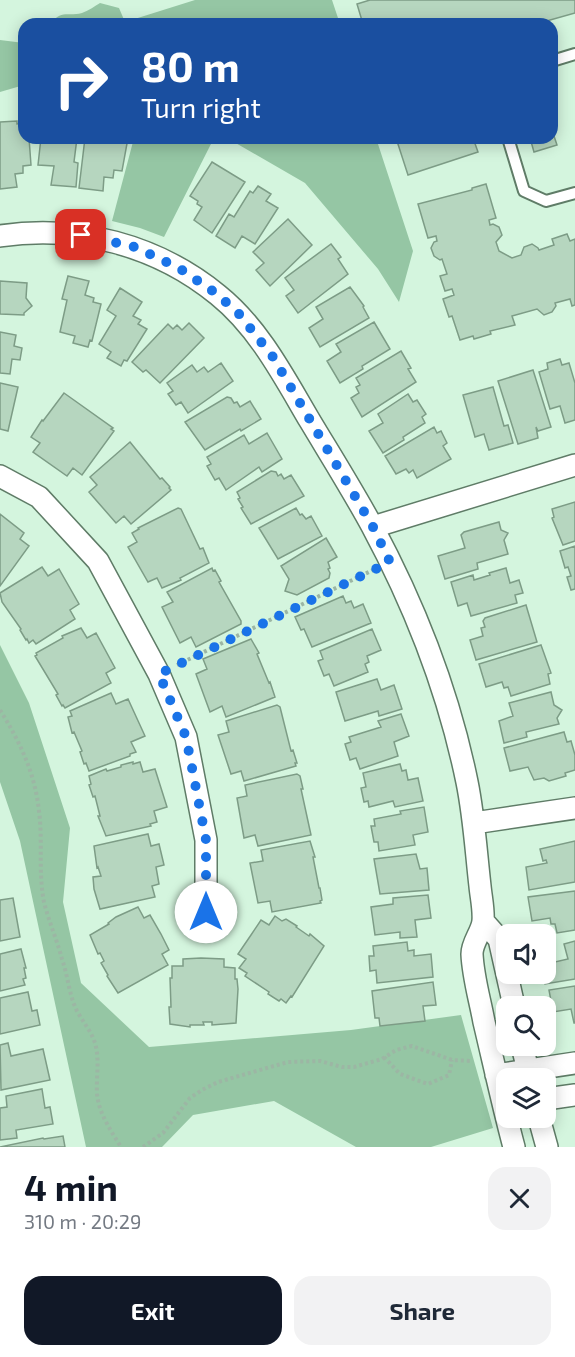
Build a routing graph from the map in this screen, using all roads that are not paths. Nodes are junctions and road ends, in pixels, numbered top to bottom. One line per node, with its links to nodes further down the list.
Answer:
1 (575, 54): 2 (lane)
2 (558, 59)
3 (510, 144): 4 (lane)
4 (575, 193)
5 (0, 236): 8 (street)
6 (575, 465): 8 (street)
7 (0, 476): 11 (street)
8 (373, 527): 10 (street)
9 (575, 808): 10 (street)
10 (474, 823): 12 (street)
11 (206, 912)
12 (483, 921): 13 (street); 15 (street)
13 (512, 996)
14 (575, 1063): 17 (street)
15 (494, 1066): 16 (street); 18 (street)
16 (503, 1068)
17 (554, 1068)
18 (496, 1073)
19 (575, 1095): 20 (street)
20 (556, 1098)
21 (510, 1128): 23 (street)
22 (542, 1128): 24 (street)
23 (514, 1147)
24 (547, 1147)

